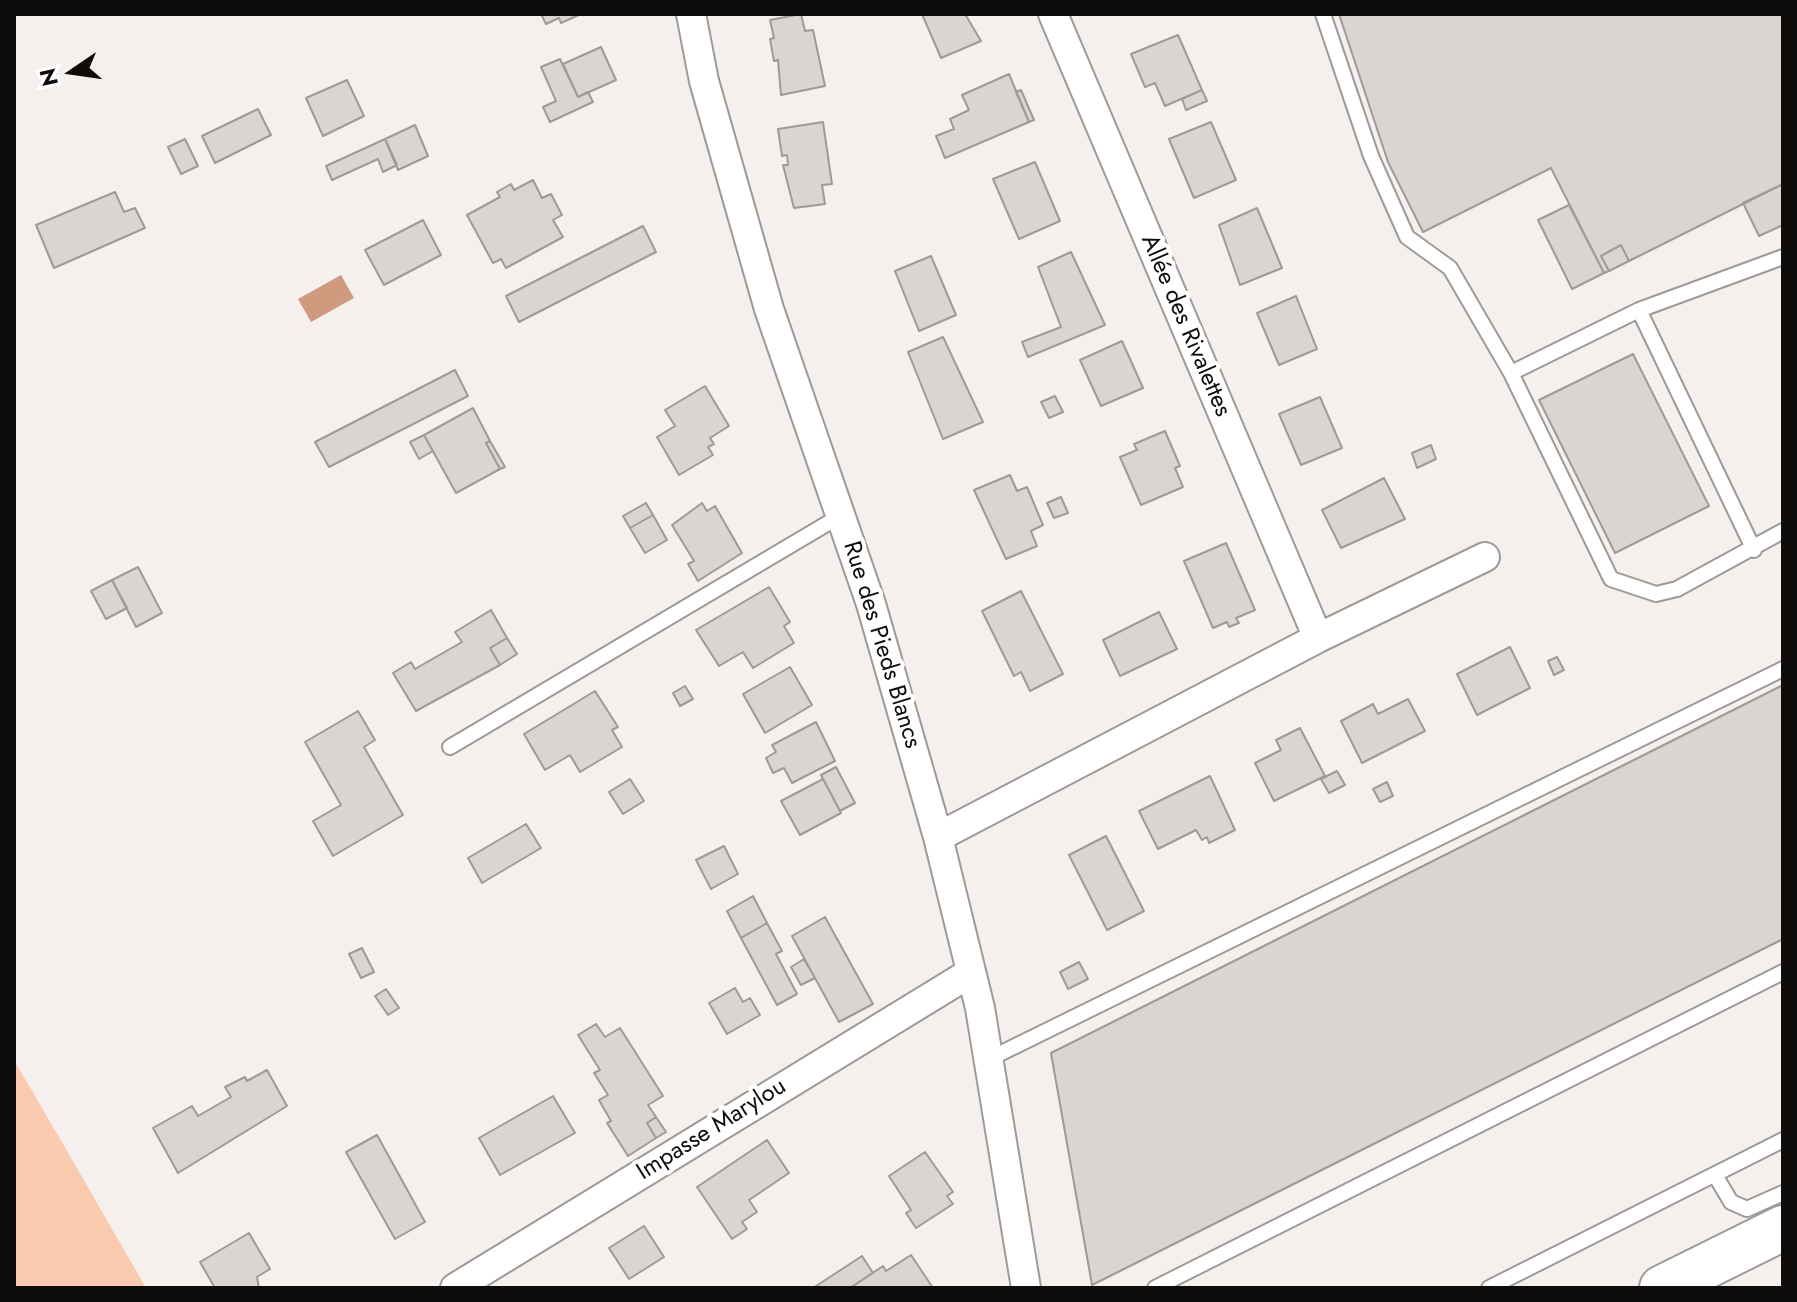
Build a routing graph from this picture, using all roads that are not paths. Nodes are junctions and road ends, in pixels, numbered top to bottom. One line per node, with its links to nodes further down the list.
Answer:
1 (691, 14): 7 (street, Rue des Pieds Blancs)
2 (1053, 14): 11 (street, Allée des Rivalettes)
3 (1323, 14): 6 (lane)
4 (1783, 257): 5 (lane)
5 (1639, 310): 6 (lane); 9 (lane)
6 (1511, 373): 9 (lane)
7 (840, 516): 13 (lane); 14 (street, Rue des Pieds Blancs)
8 (1783, 531): 9 (lane)
9 (1754, 550)
10 (1485, 557): 11 (street)
11 (1318, 638): 14 (street)
12 (1783, 669): 17 (lane)
13 (450, 747)
14 (938, 837): 16 (street, Rue des Pieds Blancs)
15 (1783, 972): 24 (lane)
16 (970, 973): 17 (street, Rue des Pieds Blancs); 22 (street, Impasse Marylou)
17 (989, 1059): 23 (street, Rue des Pieds Blancs)
18 (1783, 1140): 19 (lane)
19 (1715, 1175): 20 (lane); 25 (lane)
20 (1783, 1193)
21 (1783, 1228): 26 (main road)
22 (455, 1288)
23 (1026, 1288)
24 (1155, 1288)
25 (1489, 1288)
26 (1662, 1288)

